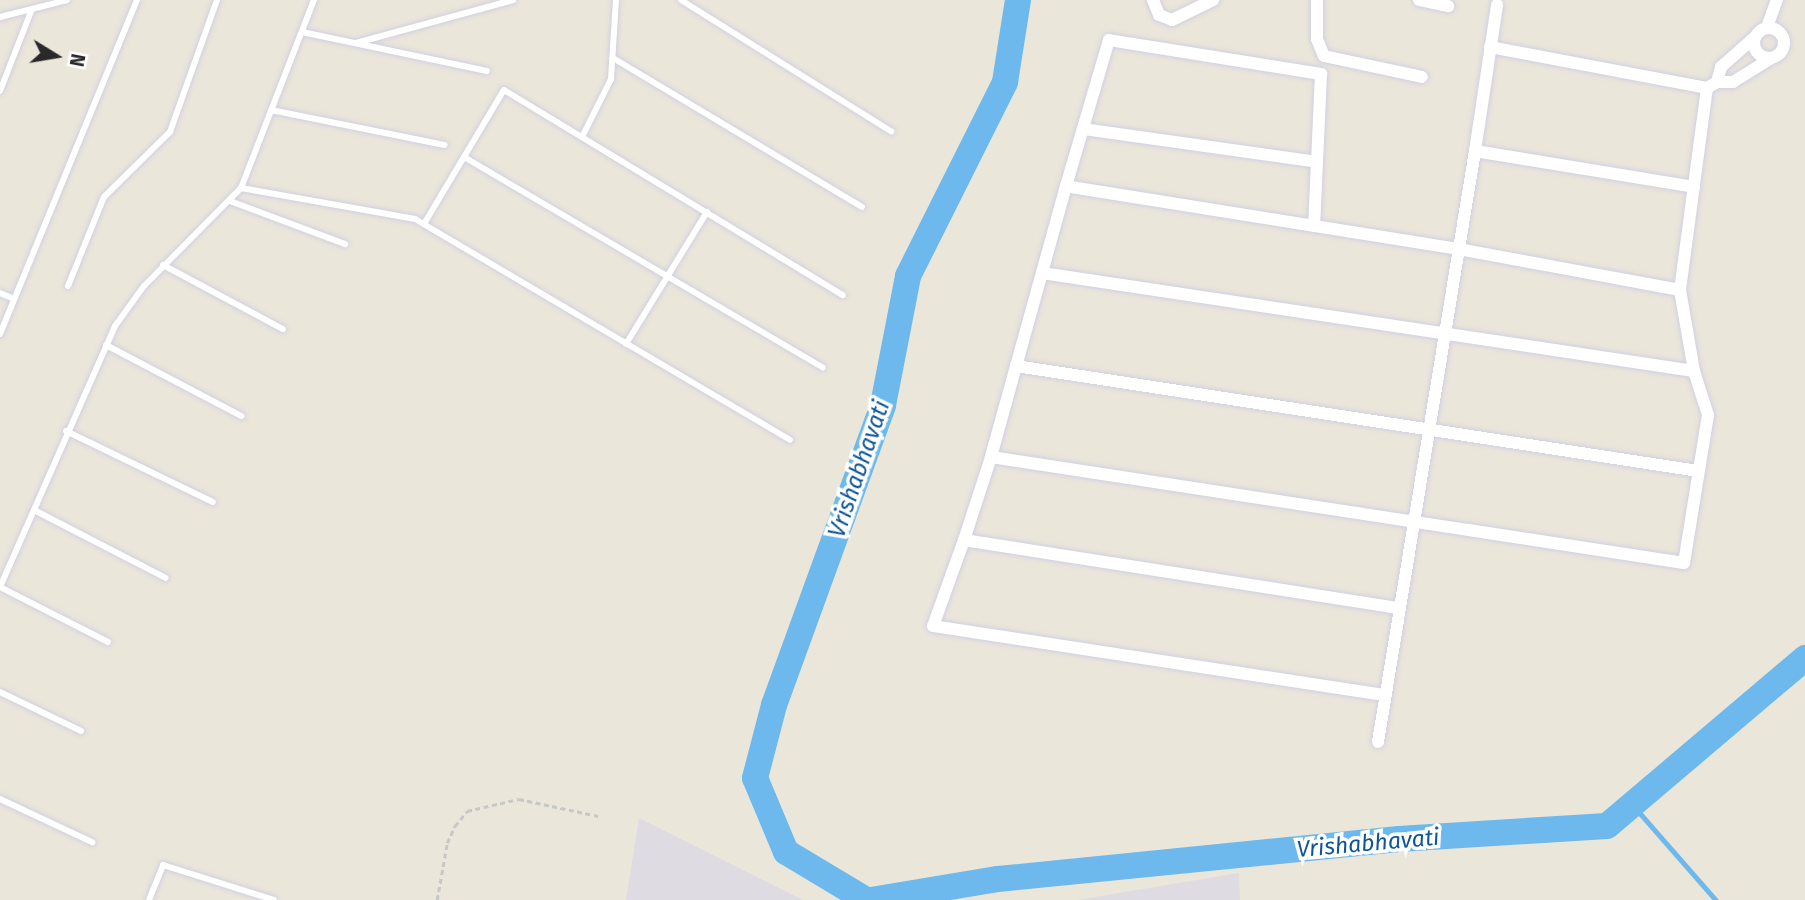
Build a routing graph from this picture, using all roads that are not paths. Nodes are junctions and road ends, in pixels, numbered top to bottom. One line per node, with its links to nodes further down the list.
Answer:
1 (67, 0): 15 (lane)
2 (137, 0): 53 (lane)
3 (217, 0): 49 (lane)
4 (314, 0): 18 (lane)
5 (513, 0): 20 (lane)
6 (616, 0): 22 (lane)
7 (681, 0): 30 (lane)
8 (1153, 0): 9 (street)
9 (1213, 0)
10 (1317, 0): 25 (street)
11 (1419, 0): 14 (street)
12 (1777, 0): 17 (street)
13 (1497, 5): 21 (street)
14 (1448, 6)
15 (32, 9): 16 (lane); 27 (lane)
16 (0, 17)
17 (1767, 27): 19 (street); 23 (street)
18 (302, 32): 20 (lane); 28 (lane)
19 (1755, 37): 23 (street); 26 (street)
20 (355, 43): 24 (lane)
21 (1490, 47): 26 (street); 33 (street)
22 (613, 58): 31 (lane); 40 (lane)
23 (1770, 58): 26 (street)
24 (486, 71)
25 (1422, 77)
26 (1712, 85): 37 (street)
27 (0, 91)
28 (271, 110): 32 (lane); 38 (lane)
29 (1083, 129): 35 (street); 35 (street); 36 (street)
30 (891, 131)
31 (582, 137): 34 (lane); 41 (lane)
32 (444, 145)
33 (1475, 151): 37 (street); 45 (street)
34 (464, 157): 42 (lane); 48 (lane)
35 (1317, 162): 43 (street)
36 (1066, 186): 43 (street); 47 (street)
37 (1693, 187): 50 (street)
38 (241, 188): 39 (lane); 42 (lane)
39 (230, 201): 44 (lane); 46 (lane)
40 (862, 207)
41 (706, 212): 48 (lane); 52 (lane)
42 (424, 224): 57 (lane)
43 (1314, 226): 45 (street)
44 (345, 244)
45 (1458, 249): 50 (street); 56 (street)
46 (163, 265): 54 (lane); 58 (lane)
47 (1042, 273): 56 (street); 59 (street)
48 (668, 276): 57 (lane); 60 (lane)
49 (68, 286)
50 (1680, 290): 61 (street)
51 (0, 293): 53 (lane)
52 (844, 295)
53 (14, 299): 55 (lane)
54 (283, 329)
55 (0, 334)
56 (1442, 335): 61 (street); 63 (street)
57 (626, 344): 65 (lane)
58 (106, 345): 62 (lane); 64 (lane)
59 (1016, 366): 63 (street); 66 (street)
60 (823, 368)
61 (1694, 371): 67 (street)
62 (241, 416)
63 (1430, 430): 67 (street); 70 (street)
64 (66, 431): 68 (lane); 69 (lane)
65 (790, 440)
66 (991, 457): 70 (street); 71 (street)
67 (1698, 471): 70 (street)
68 (213, 502)
69 (34, 510): 72 (lane); 74 (lane)
70 (1413, 522): 73 (street)
71 (964, 540): 73 (street); 76 (street)
72 (166, 578)
73 (1399, 608): 76 (street)
74 (108, 642)
75 (0, 692): 77 (lane)
76 (1385, 695): 78 (street)
77 (81, 731)
78 (1378, 742)
79 (0, 799): 80 (lane)
80 (92, 842)
81 (149, 900): 82 (lane)
82 (274, 900)

